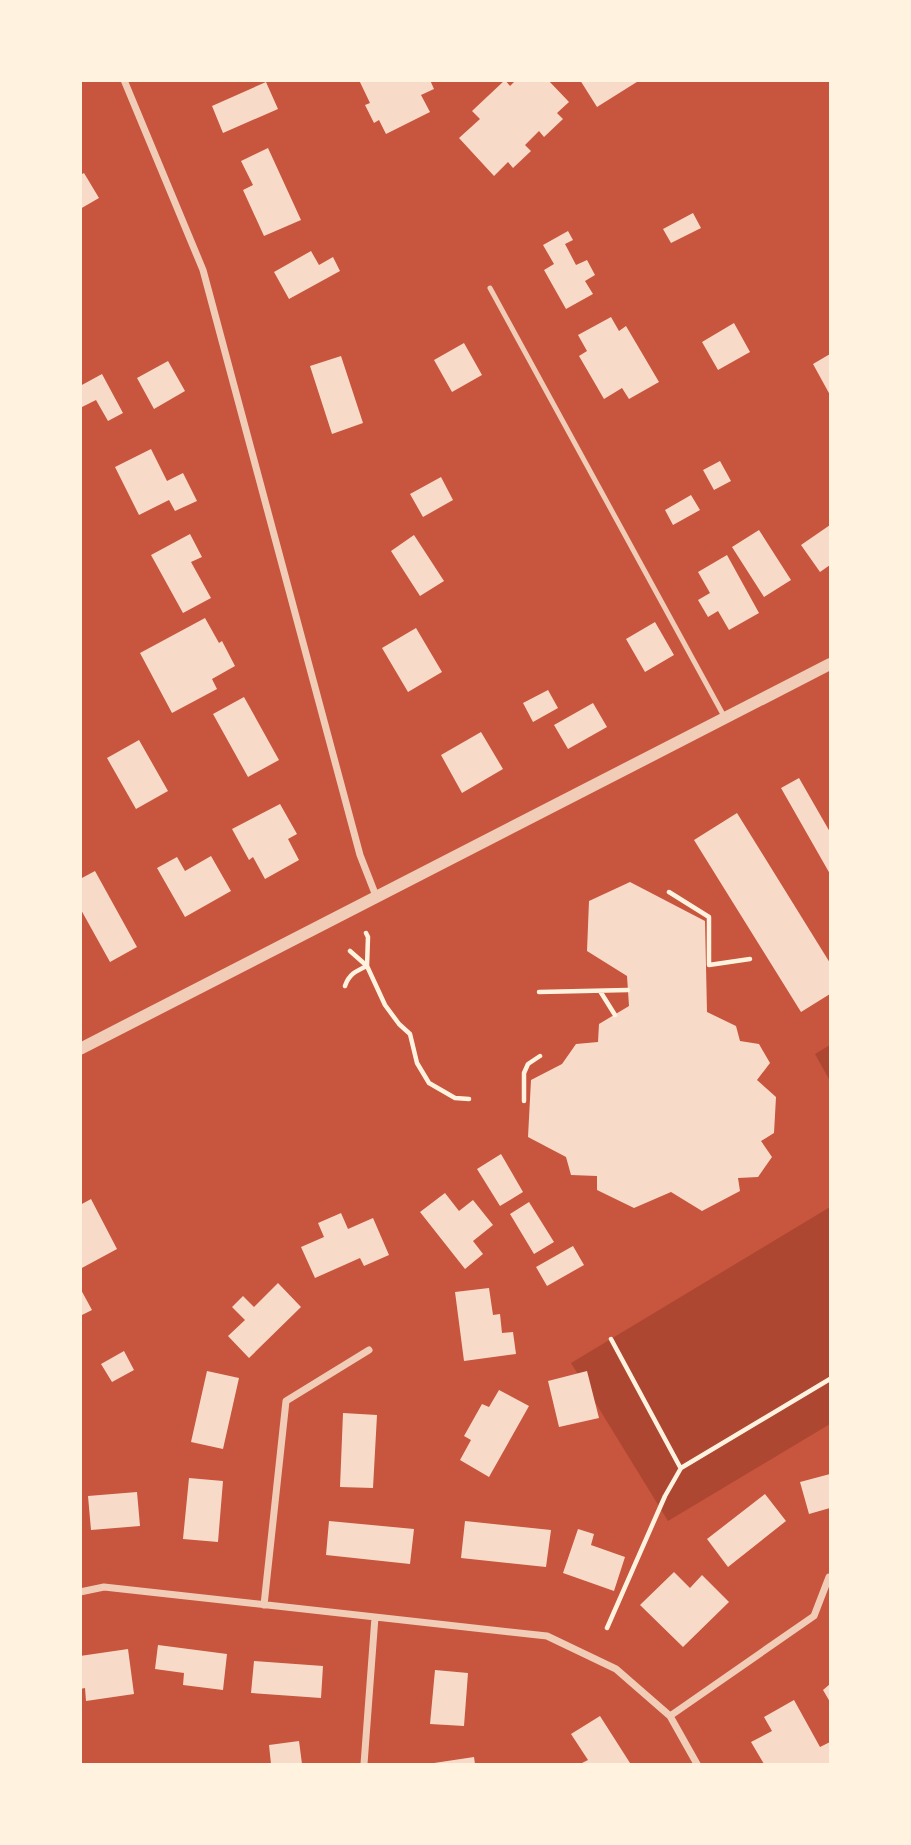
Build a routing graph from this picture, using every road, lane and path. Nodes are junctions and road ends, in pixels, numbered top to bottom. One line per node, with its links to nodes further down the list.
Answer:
1 (124, 80): 6 (street)
2 (490, 288): 4 (lane)
3 (831, 664): 4 (street)
4 (725, 718): 6 (street)
5 (669, 892): 9 (path)
6 (376, 896): 16 (street)
7 (366, 933): 10 (path)
8 (350, 951): 10 (path)
9 (750, 959)
10 (367, 966): 11 (path); 18 (path)
11 (345, 986)
12 (628, 990): 13 (path)
13 (600, 991): 14 (path); 15 (path)
14 (539, 992)
15 (615, 1015)
16 (80, 1049)
17 (540, 1056): 19 (path)
18 (469, 1099)
19 (524, 1101)
20 (611, 1339): 23 (path)
21 (369, 1350): 26 (street)
22 (831, 1379): 23 (path)
23 (681, 1468): 28 (path)
24 (829, 1577): 29 (street)
25 (80, 1591): 26 (street)
26 (264, 1605): 27 (street)
27 (375, 1617): 29 (street); 30 (street)
28 (607, 1628)
29 (670, 1716): 31 (street)
30 (364, 1765)
31 (697, 1765)

